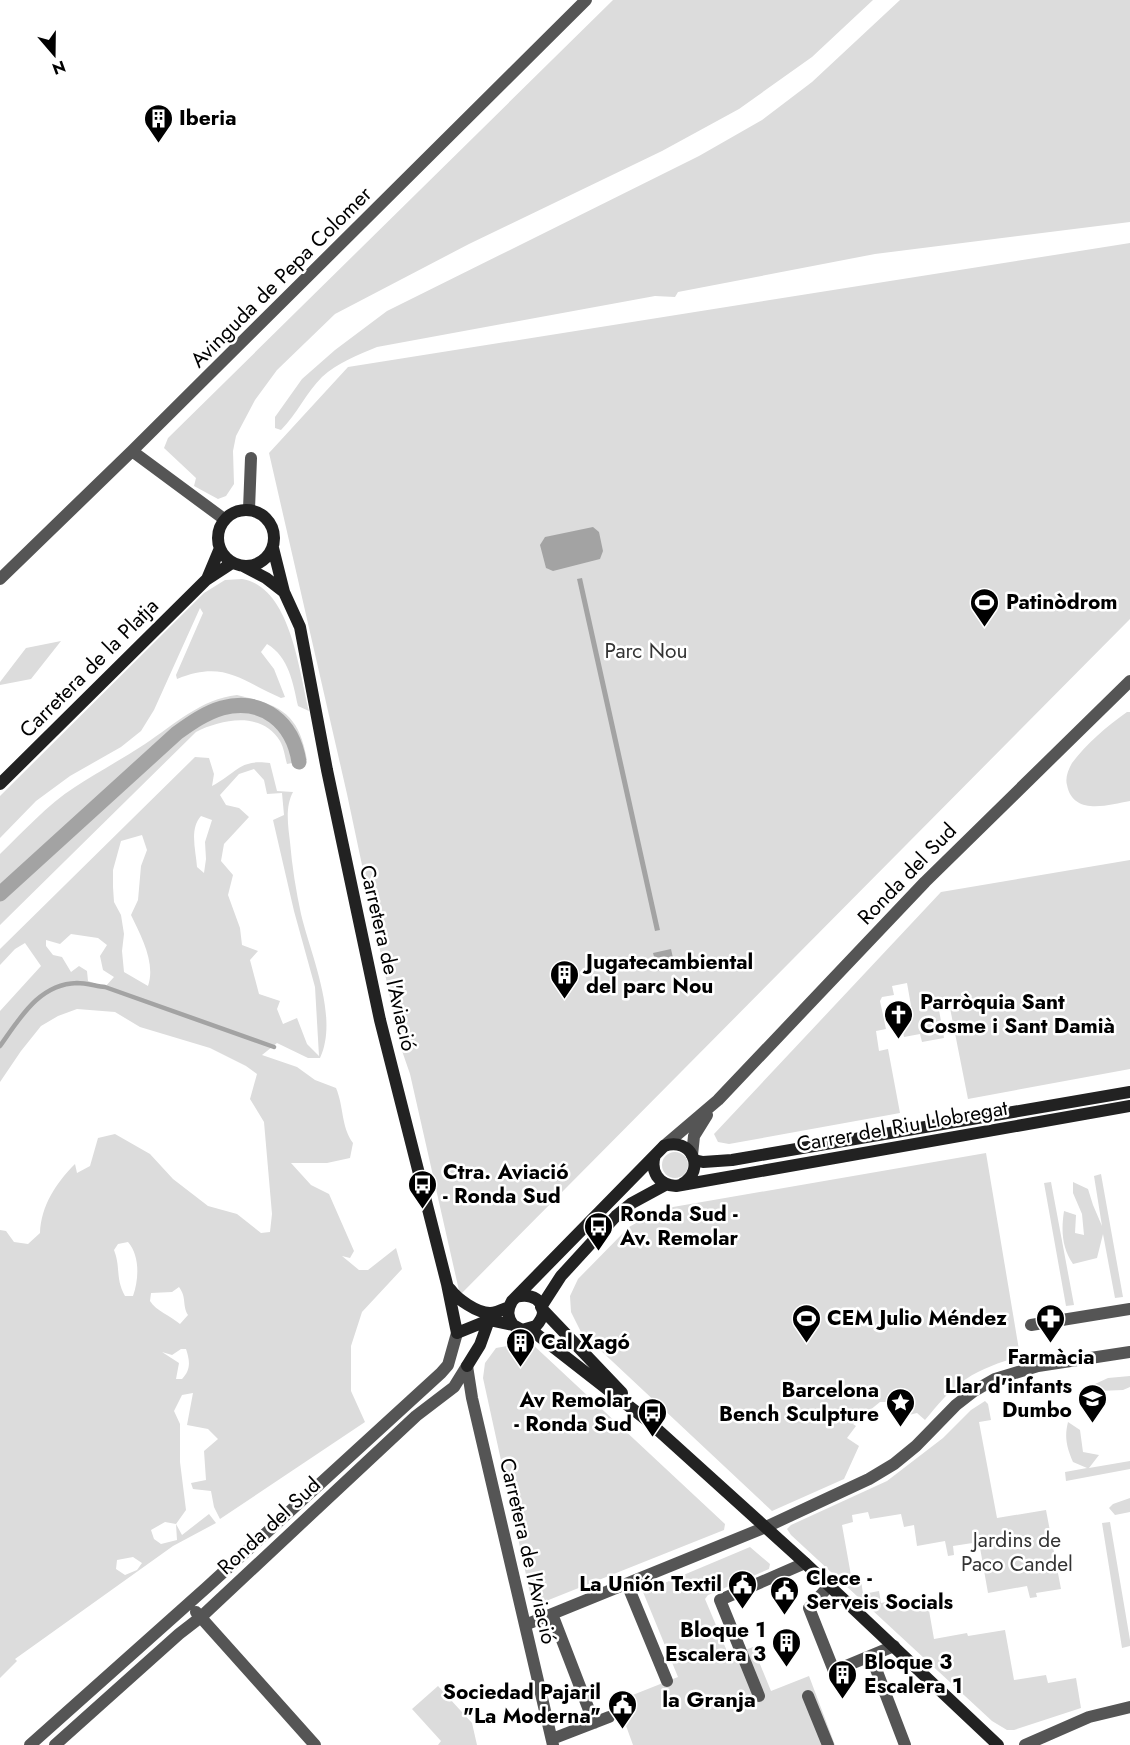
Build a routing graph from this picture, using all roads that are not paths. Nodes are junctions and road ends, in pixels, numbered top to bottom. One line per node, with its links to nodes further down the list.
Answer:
1 (586, 0): 2 (street, Avinguda de Pepa Colomer)
2 (132, 451): 5 (street); 9 (street, Avinguda de Pepa Colomer)
3 (250, 458): 4 (street)
4 (249, 509): 5 (street); 7 (street)
5 (224, 519): 6 (street)
6 (219, 548): 8 (street); 10 (street, Carretera de la Platja)
7 (273, 548): 8 (street); 11 (street, Carretera de l'Aviació)
8 (237, 564): 10 (street, Carretera de la Platja); 11 (street)
9 (0, 579)
10 (206, 580): 13 (street, Carretera de la Platja)
11 (284, 592): 21 (street, Carretera de l'Aviació)
12 (1130, 681): 15 (street, Ronda del Sud)
13 (0, 783)
14 (1130, 1092): 18 (street, Carrer del Riu Llobregat)
15 (718, 1100): 17 (street, Ronda del Sud); 18 (street, Ronda del Sud)
16 (1130, 1106): 20 (street, Carrer del Riu Llobregat)
17 (660, 1151): 18 (street); 19 (street); 22 (street, Ronda del Sud)
18 (693, 1157): 20 (street)
19 (667, 1184): 20 (street); 23 (street)
20 (681, 1184)
21 (447, 1284): 25 (street); 29 (street, Carretera de l'Aviació)
22 (512, 1302): 23 (street); 25 (street, Ronda del Sud); 26 (street)
23 (542, 1308): 28 (street); 32 (street)
24 (1130, 1309): 27 (street)
25 (490, 1317): 26 (street); 29 (street, Ronda del Sud); 31 (street, Ronda del Sud)
26 (513, 1325): 28 (street)
27 (1031, 1325)
28 (531, 1329): 32 (street)
29 (457, 1333): 37 (street, Ronda del Sud)
30 (1130, 1352): 33 (street)
31 (467, 1366): 39 (street, Ronda del Sud); 40 (street, Carretera de l'Aviació)
32 (648, 1421): 33 (street)
33 (766, 1527): 34 (street); 35 (street)
34 (805, 1563): 36 (street); 44 (street)
35 (627, 1584): 38 (street); 43 (street)
36 (830, 1586): 41 (street); 42 (street)
37 (188, 1604): 39 (street); 50 (street, Ronda del Sud)
38 (552, 1614): 40 (street); 48 (street)
39 (201, 1617): 51 (street, Ronda del Sud); 52 (street)
40 (525, 1624): 49 (street, Carretera de l'Aviació)
41 (894, 1646): 42 (street); 55 (street)
42 (871, 1656): 54 (street)
43 (667, 1681)
44 (759, 1696)
45 (808, 1696): 53 (street)
46 (1130, 1707): 56 (street)
47 (609, 1717): 48 (street)
48 (594, 1723): 49 (street)
49 (553, 1742)
50 (30, 1745)
51 (55, 1745)
52 (315, 1745)
53 (828, 1745)
54 (905, 1745)
55 (998, 1745)
56 (1025, 1745)

